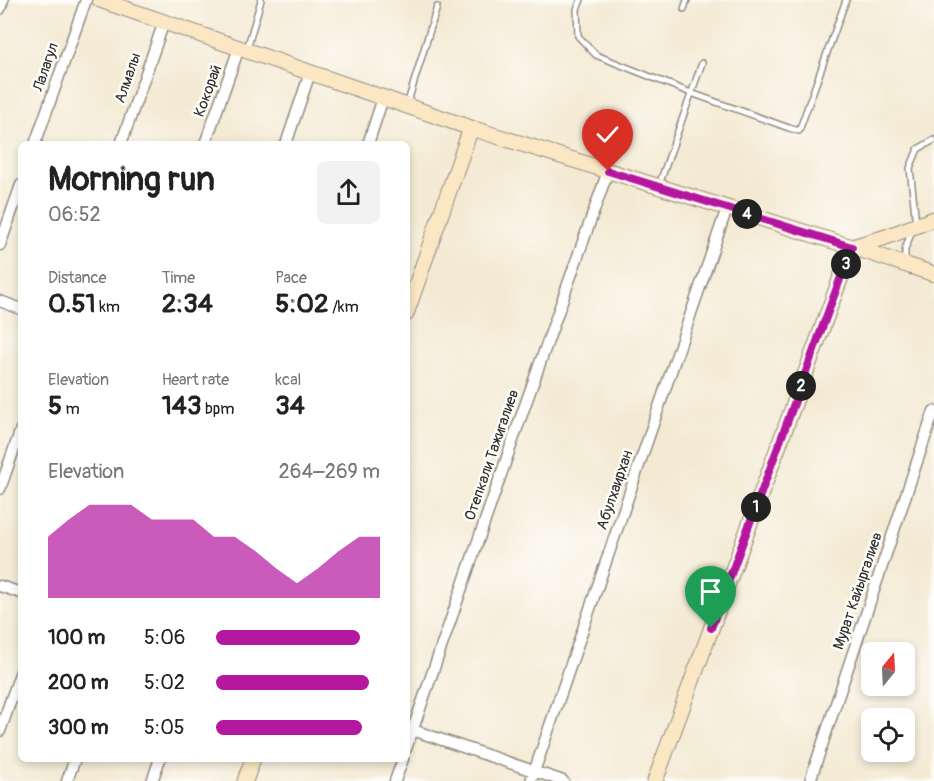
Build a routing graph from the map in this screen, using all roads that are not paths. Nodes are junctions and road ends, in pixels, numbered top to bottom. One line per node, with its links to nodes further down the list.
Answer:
1 (3, 0): 9 (street)
2 (86, 0): 20 (street, Лалагул)
3 (100, 0): 11 (main road)
4 (261, 0): 12 (lane)
5 (581, 0): 15 (lane)
6 (687, 0): 10 (lane)
7 (846, 0): 15 (lane)
8 (437, 7): 17 (lane)
9 (0, 9)
10 (684, 9)
11 (164, 22): 12 (main road); 21 (street, Алмалы)
12 (243, 50): 14 (main road); 22 (street, Кокорай)
13 (702, 63): 15 (lane)
14 (310, 73): 16 (main road); 23 (street)
15 (691, 93): 26 (lane)
16 (383, 98): 17 (main road); 24 (street)
17 (406, 106): 18 (main road)
18 (471, 129): 25 (main road); 36 (main road)
19 (934, 140): 30 (lane)
20 (36, 141)
21 (122, 141)
22 (206, 141)
23 (287, 141)
24 (369, 141)
25 (608, 171): 26 (main road); 44 (street, Отепкали Тажигалиев)
26 (658, 187): 28 (main road)
27 (18, 194): 31 (street)
28 (727, 208): 32 (main road); 50 (street, Абулхаирхан)
29 (934, 219): 30 (main road)
30 (916, 226): 32 (main road); 33 (lane)
31 (0, 245)
32 (852, 247): 33 (main road); 56 (main road)
33 (906, 265): 34 (main road)
34 (934, 274)
35 (0, 301): 37 (street)
36 (410, 303)
37 (18, 308)
38 (934, 411): 57 (street, Мурат Кайыргалиев)
39 (18, 438): 40 (street)
40 (0, 489)
41 (0, 586): 42 (street)
42 (18, 592)
43 (18, 680): 45 (street)
44 (410, 729): 50 (street)
45 (0, 731)
46 (74, 762): 51 (street)
47 (159, 762): 52 (street)
48 (252, 762): 53 (main road)
49 (402, 762): 54 (street)
50 (532, 776): 55 (street)
51 (67, 781)
52 (152, 781)
53 (245, 781)
54 (395, 781)
55 (563, 781)
56 (655, 781)
57 (810, 781)

